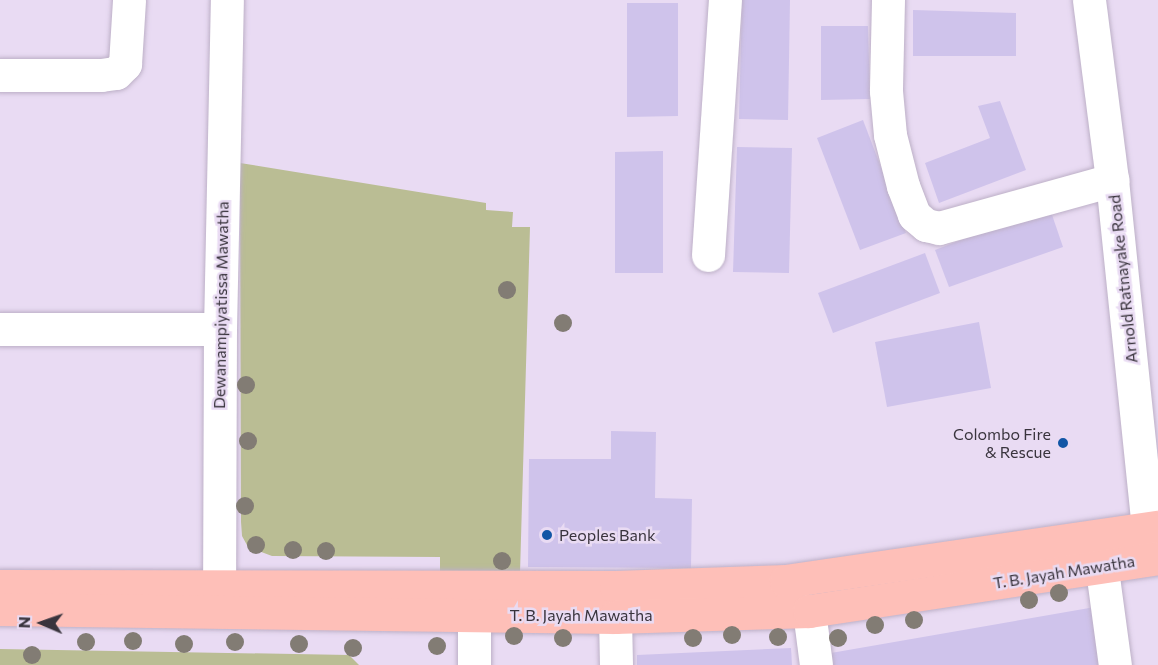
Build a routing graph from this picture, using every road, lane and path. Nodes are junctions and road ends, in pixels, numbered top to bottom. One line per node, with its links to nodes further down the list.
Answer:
1 (129, 0): 6 (street)
2 (227, 0): 10 (street, Dewanampiyatissa Mawatha)
3 (725, 0): 8 (street)
4 (888, 0): 7 (street)
5 (1089, 0): 7 (street, Arnold Ratnayake Road)
6 (0, 75)
7 (1112, 180): 11 (street, Arnold Ratnayake Road)
8 (708, 255)
9 (0, 329): 10 (street)
10 (220, 329): 14 (street, Dewanampiyatissa Mawatha)
11 (1154, 543): 12 (main road, T. B. Jayah Mawatha)
12 (1100, 551): 14 (main road, T. B. Jayah Mawatha); 16 (main road, T. B. Jayah Mawatha); 22 (street)
13 (0, 586): 14 (main road, T. B. Jayah Mawatha)
14 (219, 598): 15 (main road, T. B. Jayah Mawatha); 17 (main road, T. B. Jayah Mawatha)
15 (0, 609)
16 (809, 611): 18 (main road, T. B. Jayah Mawatha); 21 (street)
17 (474, 614): 18 (main road, T. B. Jayah Mawatha); 19 (street)
18 (615, 617): 20 (street)
19 (474, 665)
20 (616, 665)
21 (816, 665)
22 (1115, 665)

